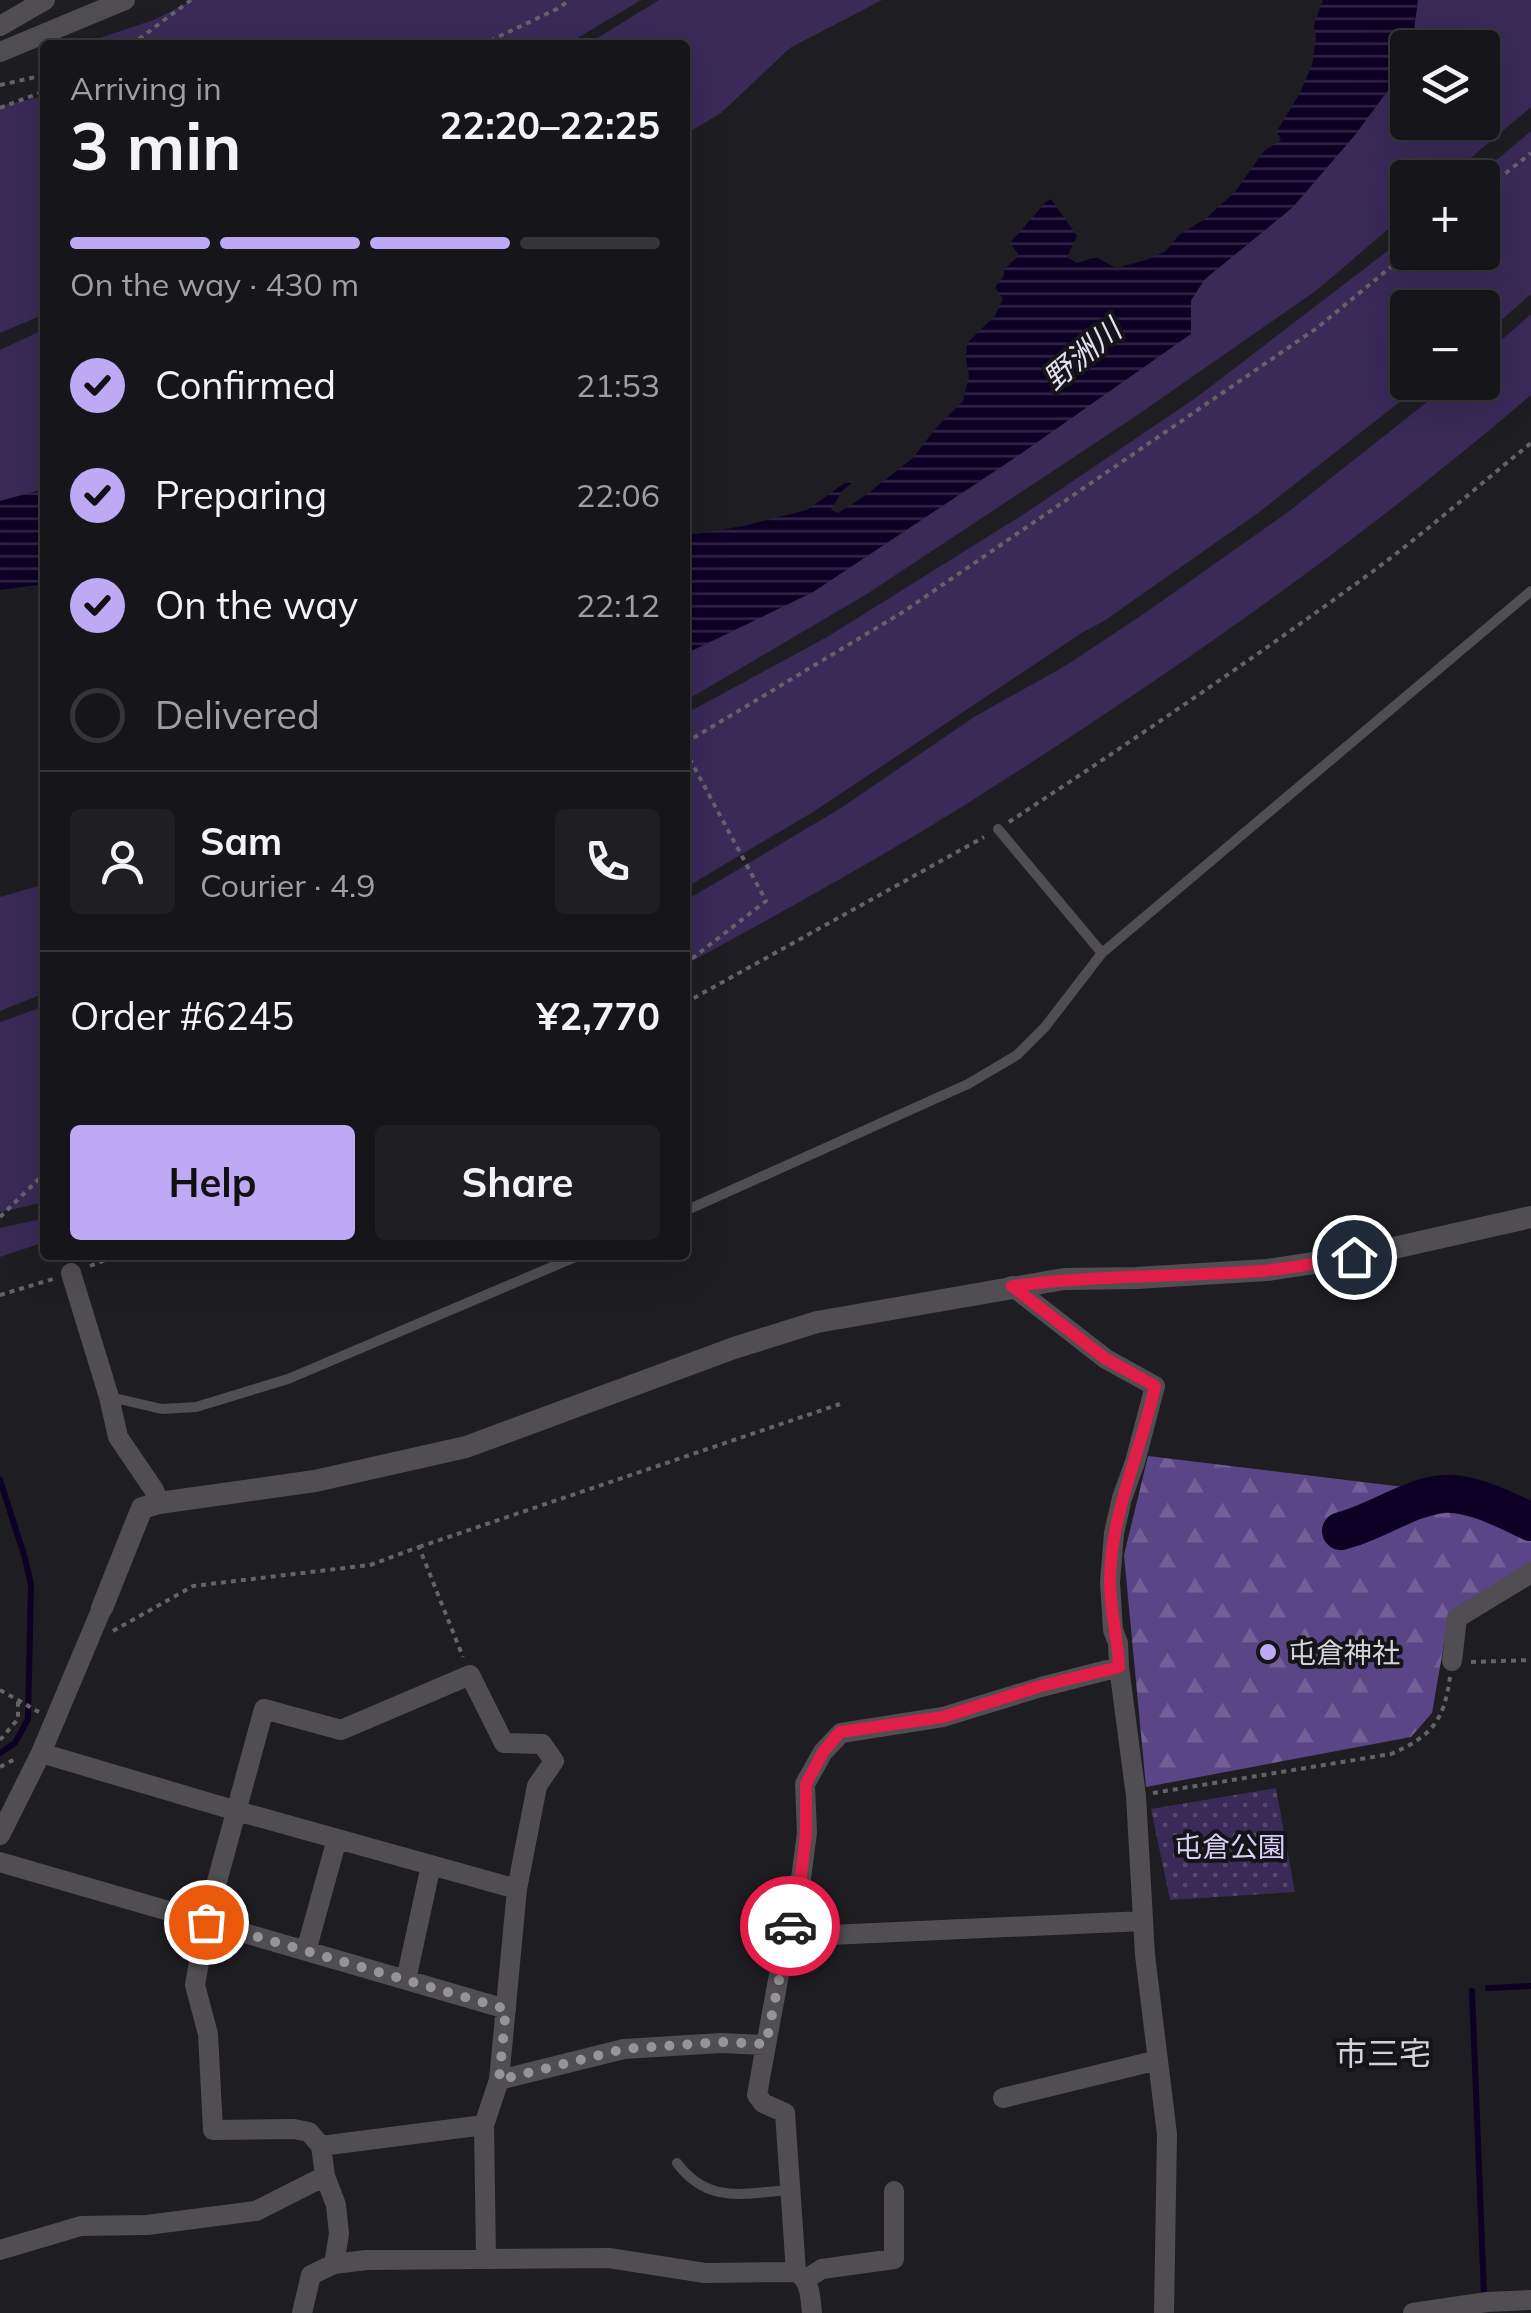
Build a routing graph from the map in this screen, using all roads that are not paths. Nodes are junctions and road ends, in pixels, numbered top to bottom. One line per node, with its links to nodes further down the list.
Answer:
1 (44, 0): 3 (street)
2 (125, 0): 4 (street)
3 (0, 26)
4 (0, 52)
5 (1531, 591): 7 (lane)
6 (998, 830): 7 (lane)
7 (1102, 952): 8 (lane)
8 (690, 1209)
9 (1531, 1217): 12 (street)
10 (568, 1260): 13 (lane)
11 (71, 1274): 13 (street)
12 (1012, 1286): 14 (street); 18 (street)
13 (109, 1397): 14 (street)
14 (159, 1503): 16 (street)
15 (1531, 1574): 17 (street)
16 (102, 1608): 19 (street)
17 (1452, 1662)
18 (1119, 1667): 26 (street); 28 (street)
19 (41, 1753): 20 (street); 21 (street)
20 (236, 1811): 22 (street); 25 (street); 27 (street)
21 (0, 1835)
22 (337, 1839): 24 (street); 29 (street)
23 (0, 1862): 27 (street)
24 (431, 1865): 25 (street); 30 (street)
25 (517, 1889): 31 (street)
26 (1143, 1921): 28 (street); 33 (street)
27 (206, 1922): 29 (street); 37 (street)
28 (786, 1937): 32 (street)
29 (306, 1951): 30 (street)
30 (406, 1980): 31 (street)
31 (506, 2009): 34 (street)
32 (766, 2044): 34 (street); 40 (street)
33 (1158, 2060): 35 (street); 49 (street)
34 (499, 2080): 36 (street)
35 (1003, 2098)
36 (484, 2126): 37 (street); 43 (street)
37 (321, 2146): 39 (street)
38 (677, 2163): 40 (lane)
39 (326, 2176): 42 (street); 44 (street)
40 (791, 2190): 45 (street)
41 (894, 2191): 45 (street)
42 (0, 2250)
43 (486, 2258): 44 (street); 45 (street)
44 (334, 2264): 47 (street)
45 (801, 2275): 48 (street)
46 (1531, 2300): 50 (street)
47 (302, 2313)
48 (812, 2313)
49 (1164, 2313)
50 (1413, 2313)

